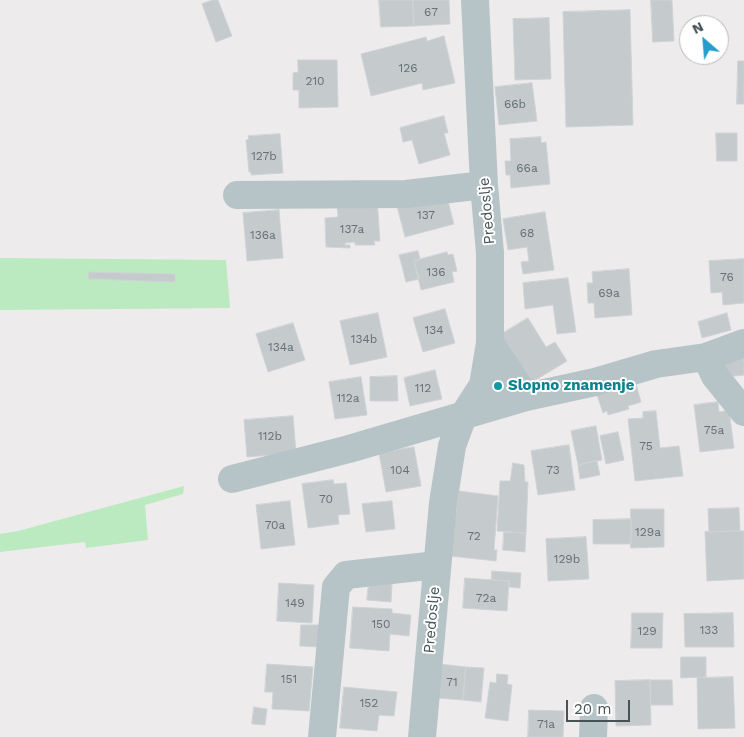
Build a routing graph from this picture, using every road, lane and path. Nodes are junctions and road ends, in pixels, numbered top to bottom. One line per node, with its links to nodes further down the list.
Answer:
1 (475, 0): 2 (street, Predoslje)
2 (484, 185): 3 (street); 4 (street, Predoslje)
3 (237, 195)
4 (490, 343): 7 (street); 9 (street, Predoslje)
5 (744, 343): 6 (street)
6 (706, 357): 7 (street); 8 (street)
7 (526, 397): 9 (street)
8 (744, 412)
9 (463, 416): 10 (street); 11 (street, Predoslje)
10 (232, 479)
11 (437, 565): 13 (street); 14 (street, Predoslje)
12 (594, 708): 15 (street)
13 (322, 737)
14 (422, 737)
15 (593, 737)

